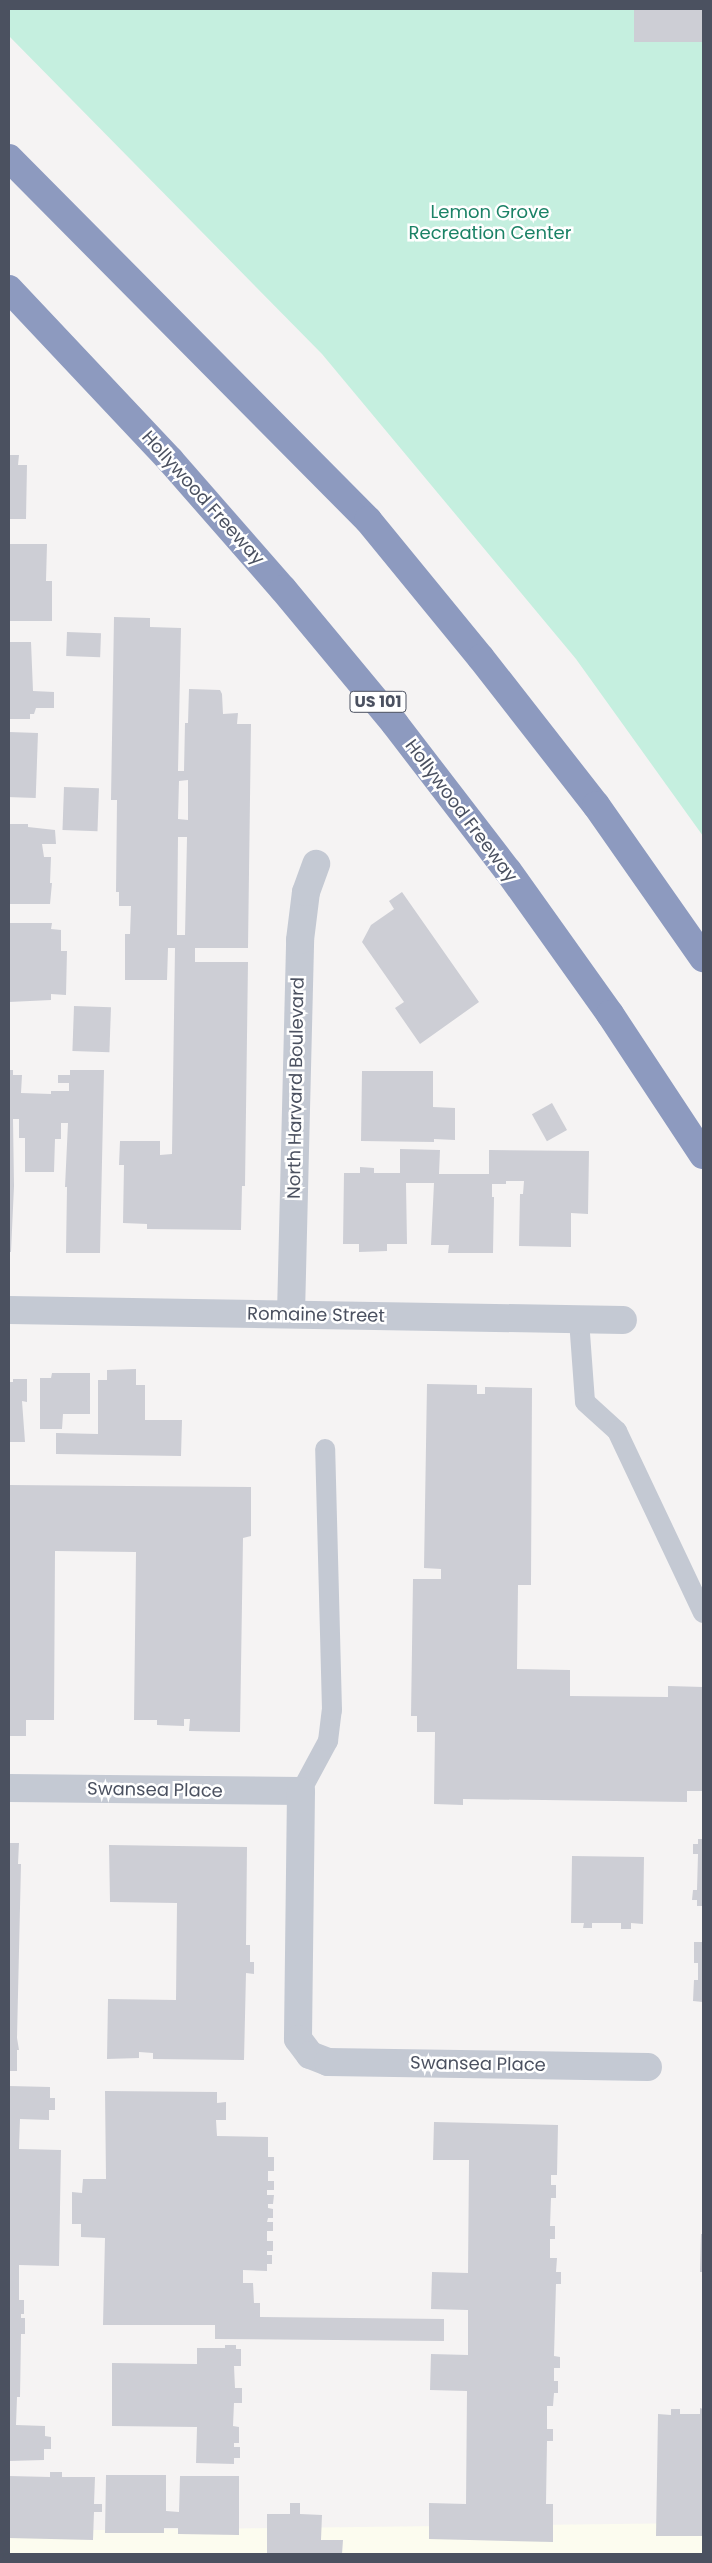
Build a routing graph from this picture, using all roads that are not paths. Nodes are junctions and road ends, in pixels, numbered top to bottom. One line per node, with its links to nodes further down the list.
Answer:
1 (9, 158): 4 (highway)
2 (9, 289): 5 (highway, Hollywood Freeway / US 101)
3 (316, 864): 7 (street, North Harvard Boulevard)
4 (703, 958)
5 (703, 1154)
6 (9, 1310): 7 (street, Romaine Street)
7 (291, 1314): 8 (street, Romaine Street)
8 (579, 1320): 9 (street, Romaine Street); 11 (lane)
9 (623, 1320)
10 (325, 1449): 13 (lane)
11 (703, 1613)
12 (9, 1788): 13 (street, Swansea Place)
13 (301, 1791): 14 (street, Swansea Place)
14 (648, 2067)

